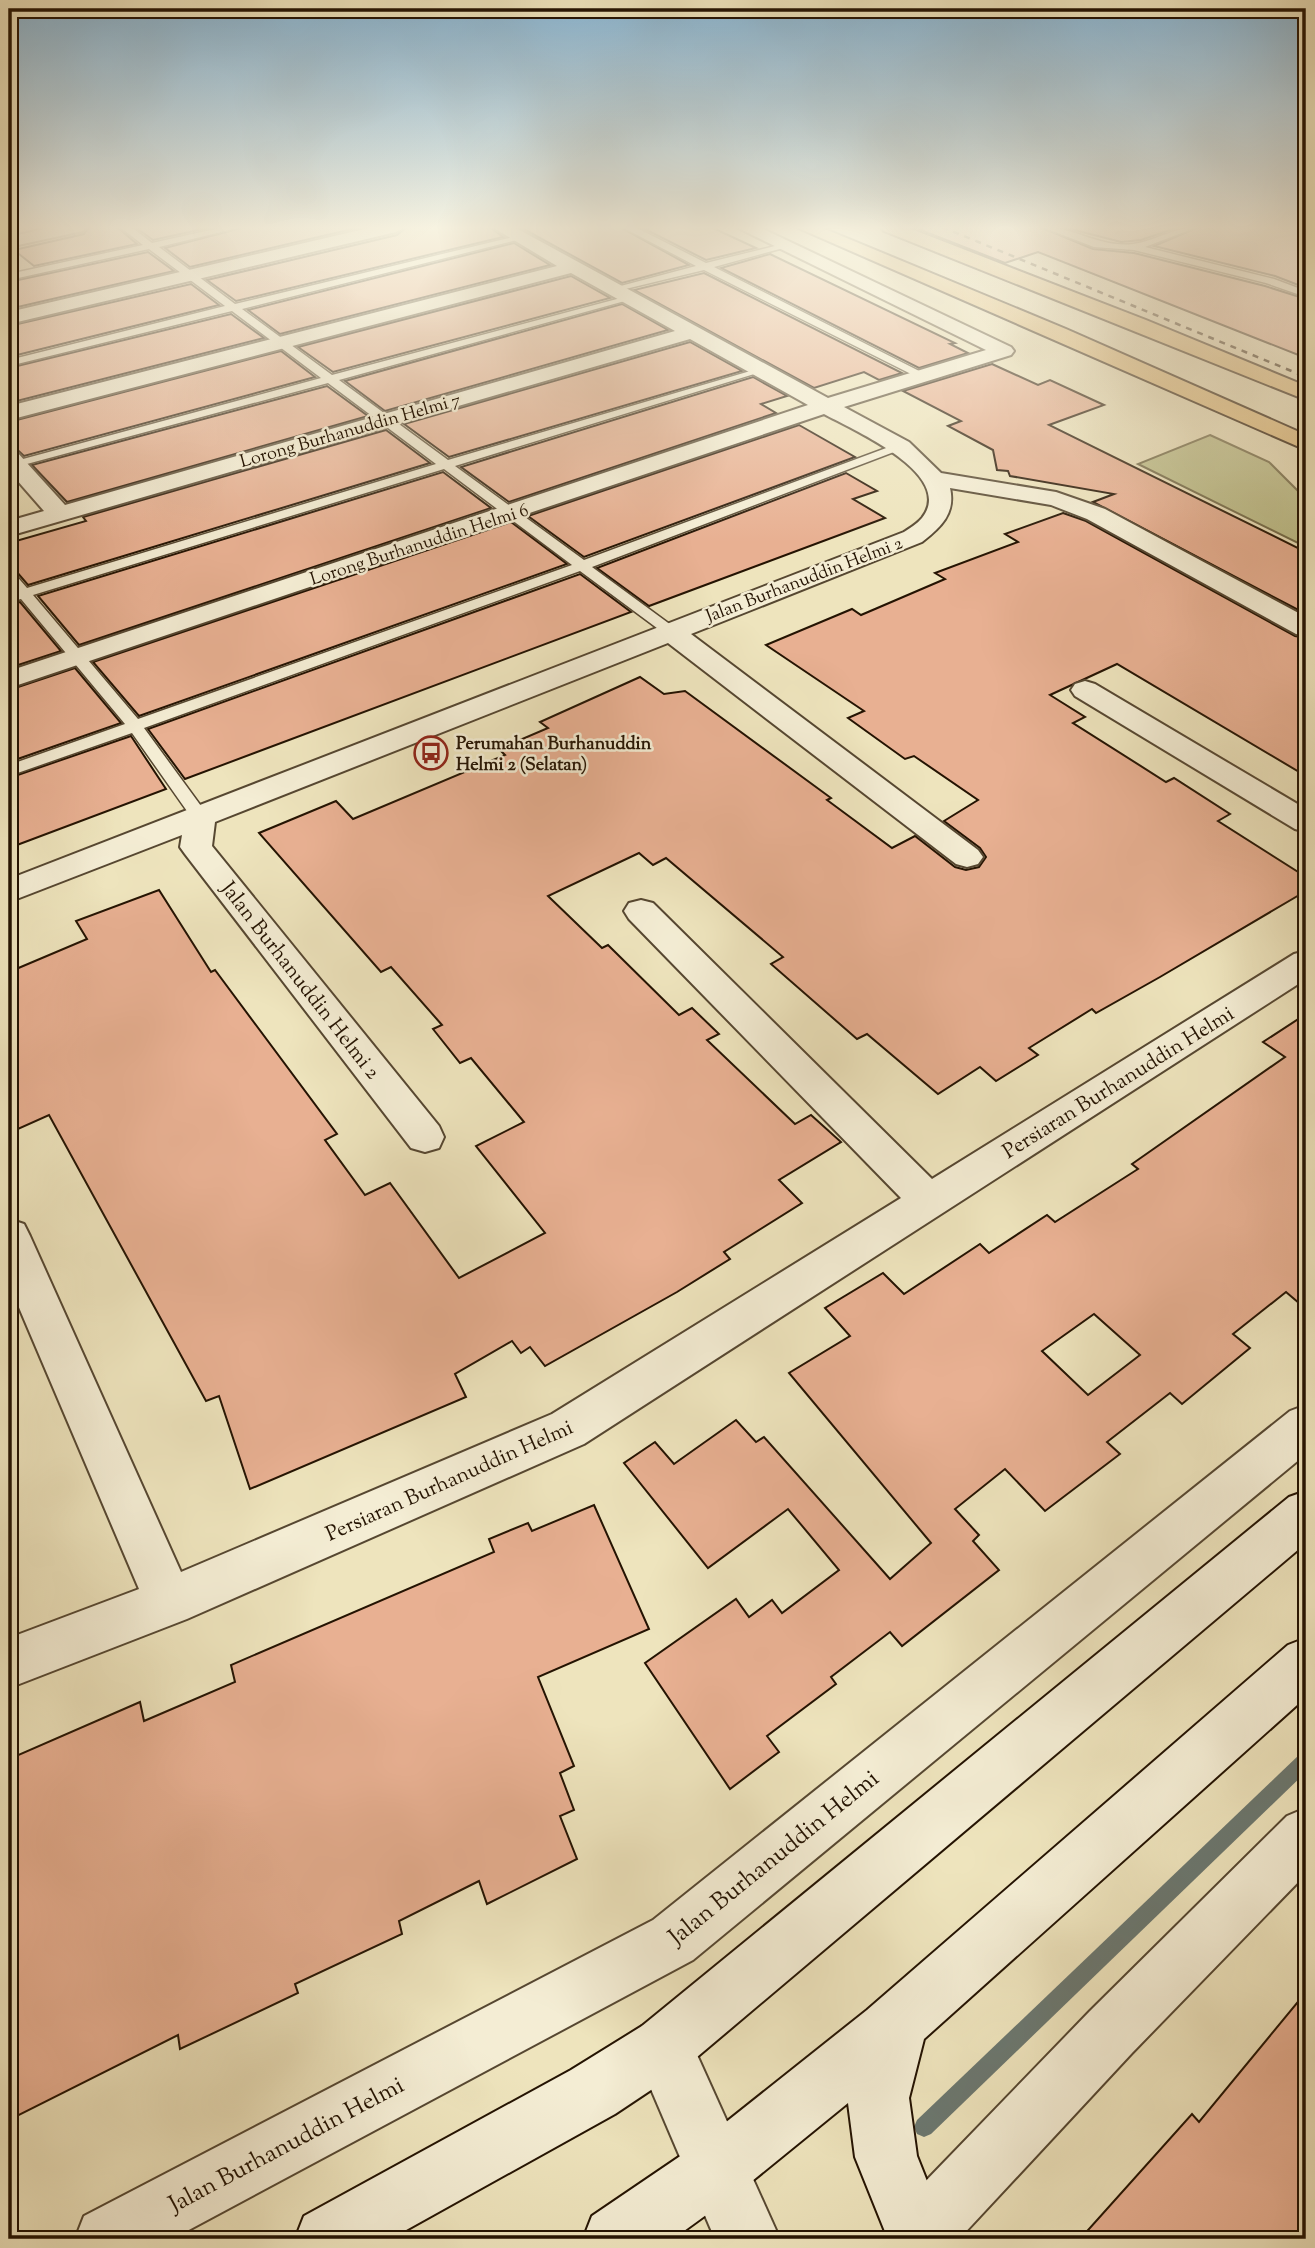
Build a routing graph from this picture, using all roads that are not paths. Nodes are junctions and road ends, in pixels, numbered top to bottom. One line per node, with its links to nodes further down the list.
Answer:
1 (136, 332): 13 (lane)
2 (267, 332): 12 (lane)
3 (316, 332): 12 (street)
4 (492, 332): 17 (lane)
5 (692, 332): 14 (street); 21 (street, Lorong Burhanuddin Helmi 7)
6 (834, 332): 16 (lane)
7 (963, 332): 16 (street, Lorong Burhanuddin Helmi 6)
8 (1024, 332): 24 (highway)
9 (1057, 332): 22 (highway)
10 (1106, 332): 15 (highway)
11 (1158, 332): 18 (highway)
12 (280, 341): 17 (lane); 20 (street)
13 (9, 363)
14 (760, 369): 19 (street); 26 (lane)
15 (1193, 370)
16 (923, 376): 19 (street, Lorong Burhanuddin Helmi 6)
17 (331, 379): 21 (lane); 25 (lane)
18 (1306, 394)
19 (828, 405): 23 (street); 28 (street, Lorong Burhanuddin Helmi 6)
20 (9, 412)
21 (383, 420): 26 (lane); 29 (street, Lorong Burhanuddin Helmi 7)
22 (1306, 443)
23 (901, 447): 27 (street); 31 (lane)
24 (1306, 459)
25 (13, 461): 29 (street)
26 (444, 465): 28 (lane); 33 (lane)
27 (935, 478): 34 (street); 35 (street, Jalan Burhanuddin Helmi 2)
28 (512, 512): 31 (lane); 36 (street, Lorong Burhanuddin Helmi 6)
29 (60, 514): 30 (street, Lorong Burhanuddin Helmi 7)
30 (9, 529)
31 (581, 566): 35 (lane); 39 (lane)
32 (9, 576): 33 (lane)
33 (15, 596): 36 (lane)
34 (1306, 628)
35 (670, 631): 41 (street, Jalan Burhanuddin Helmi 2); 43 (street, Jalan Burhanuddin Helmi 2)
36 (78, 657): 37 (street, Lorong Burhanuddin Helmi 6); 39 (lane)
37 (9, 680)
38 (1086, 690): 42 (street)
39 (135, 726): 40 (lane); 41 (lane)
40 (9, 771)
41 (200, 817): 44 (street, Jalan Burhanuddin Helmi 2); 47 (street, Jalan Burhanuddin Helmi 2)
42 (1306, 822)
43 (967, 857)
44 (9, 891)
45 (641, 911): 48 (street)
46 (1306, 963): 48 (street, Persiaran Burhanuddin Helmi)
47 (425, 1137)
48 (930, 1202): 52 (street, Persiaran Burhanuddin Helmi)
49 (9, 1236): 52 (street)
50 (1306, 1426): 60 (street, Jalan Burhanuddin Helmi)
51 (1306, 1513): 57 (street)
52 (169, 1602): 53 (street, Persiaran Burhanuddin Helmi)
53 (9, 1662)
54 (1306, 1663): 56 (street)
55 (1306, 1835): 59 (street)
56 (899, 2023): 58 (street); 59 (street)
57 (663, 2047): 58 (street); 61 (street)
58 (715, 2171): 62 (street); 63 (street)
59 (917, 2237)
60 (107, 2239)
61 (327, 2239)
62 (615, 2239)
63 (748, 2239)

